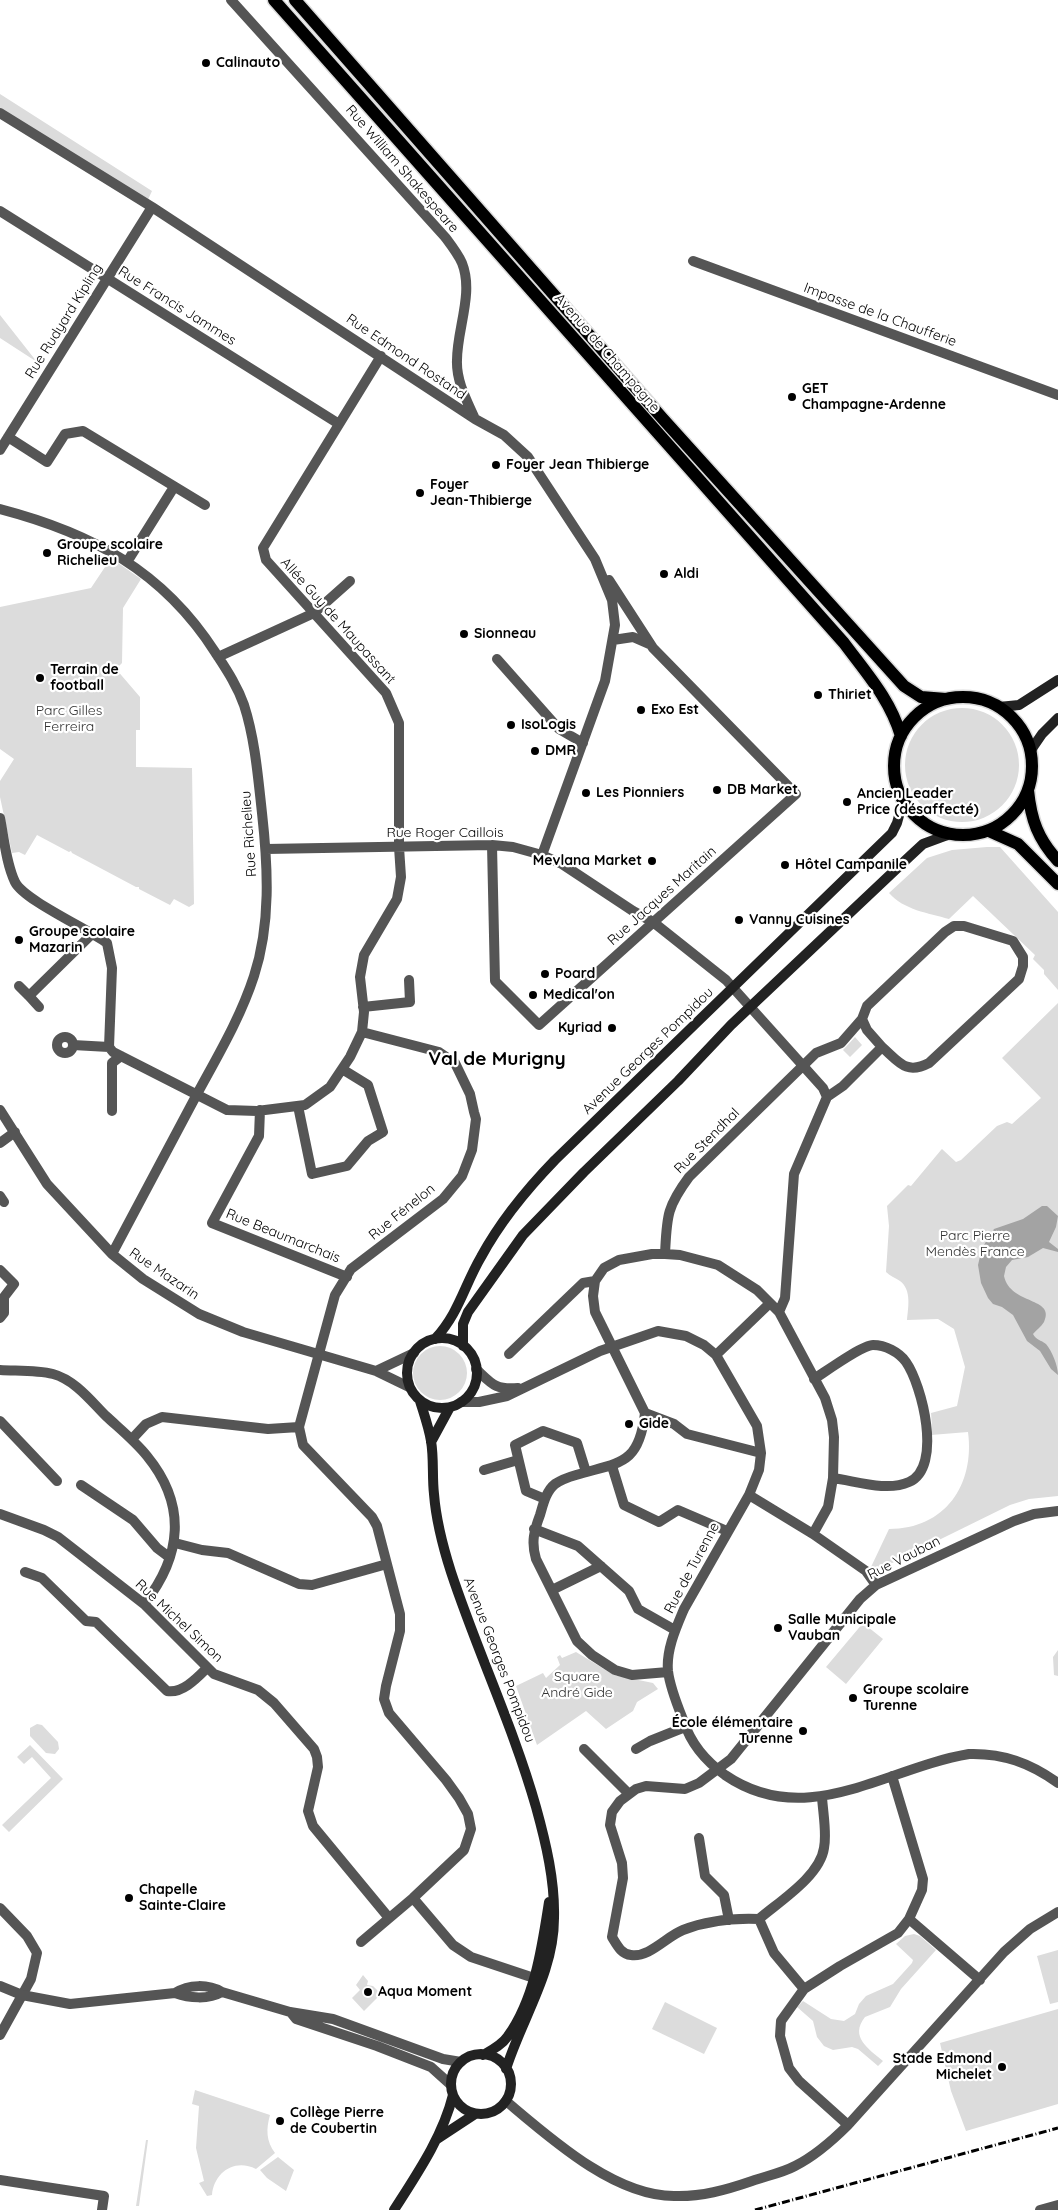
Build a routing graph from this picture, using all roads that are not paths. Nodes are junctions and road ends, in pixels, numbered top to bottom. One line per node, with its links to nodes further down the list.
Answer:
1 (231, 0): 11 (street, Rue William Shakespeare)
2 (274, 0): 32 (main road, Avenue de Champagne)
3 (295, 0): 29 (main road, Avenue de Champagne)
4 (0, 113): 5 (street, Rue Edmond Rostand)
5 (152, 207): 8 (street, Rue Rudyard Kipling); 9 (street, Rue Edmond Rostand)
6 (0, 211): 8 (street, Rue Francis Jammes)
7 (693, 261): 10 (street, Impasse de la Chaufferie)
8 (107, 278): 12 (street, Rue Francis Jammes); 13 (street, Rue Rudyard Kipling)
9 (381, 356): 11 (street, Rue Edmond Rostand); 12 (street, Allée Guy de Maupassant)
10 (1058, 394)
11 (475, 419): 18 (street, Rue Edmond Rostand)
12 (339, 424): 21 (street, Allée Guy de Maupassant)
13 (8, 437): 14 (street, Rue Rudyard Kipling); 15 (street)
14 (0, 450)
15 (174, 487): 16 (street); 19 (street)
16 (205, 505)
17 (0, 509): 19 (street, Rue Richelieu)
18 (595, 559): 22 (street, Rue Edmond Rostand); 23 (street, Rue Jacques Maritain)
19 (127, 562): 26 (street, Rue Richelieu)
20 (350, 581): 21 (street)
21 (314, 613): 26 (street); 41 (street, Allée Guy de Maupassant)
22 (614, 617): 23 (street); 24 (street, Rue Edmond Rostand)
23 (637, 624): 25 (street, Rue Jacques Maritain)
24 (613, 640): 25 (street); 33 (street, Rue Edmond Rostand)
25 (650, 644): 46 (street, Rue Jacques Maritain)
26 (218, 657): 42 (street, Rue Richelieu)
27 (497, 659): 33 (street)
28 (1058, 680): 30 (main road)
29 (946, 699): 30 (main road); 32 (main road)
30 (999, 707): 34 (main road)
31 (1058, 718): 34 (main road)
32 (901, 736): 36 (main road)
33 (583, 743): 43 (street, Rue Edmond Rostand)
34 (1030, 750): 35 (main road)
35 (1028, 790): 38 (main road); 44 (main road)
36 (903, 801): 39 (main road); 50 (main road, Avenue Georges Pompidou)
37 (0, 818): 47 (street)
38 (989, 831): 39 (main road); 45 (main road)
39 (950, 834): 54 (main road)
40 (492, 845): 41 (street, Rue Roger Caillois); 43 (street, Rue Roger Caillois); 46 (street, Rue Jacques Maritain)
41 (399, 847): 42 (street, Rue Roger Caillois); 53 (street, Allée Guy de Maupassant)
42 (266, 849): 63 (street, Rue Richelieu)
43 (542, 855): 46 (street, Rue Roger Caillois)
44 (1058, 861)
45 (1058, 884)
46 (653, 922): 50 (street, Rue Roger Caillois)
47 (93, 933): 51 (street); 58 (street)
48 (409, 980): 53 (street)
49 (20, 986): 51 (street)
50 (732, 989): 54 (street, Rue Roger Caillois); 79 (main road, Avenue Georges Pompidou)
51 (29, 996): 52 (street)
52 (39, 1007)
53 (363, 1007): 56 (street, Allée Guy de Maupassant)
54 (750, 1008): 61 (street, Rue Roger Caillois); 80 (main road)
55 (862, 1019): 59 (street); 59 (street, Rue Stendhal); 61 (street, Rue Stendhal)
56 (362, 1032): 62 (street); 74 (street, Rue Fénelon)
57 (73, 1045): 58 (street)
58 (109, 1047): 60 (street)
59 (882, 1047): 64 (street)
60 (121, 1056): 63 (street); 68 (street)
61 (803, 1067): 64 (street, Rue Roger Caillois); 72 (street, Rue Stendhal)
62 (342, 1069): 65 (street); 65 (street)
63 (197, 1094): 67 (street); 71 (street, Rue Richelieu)
64 (827, 1097): 77 (street)
65 (298, 1106): 67 (street)
66 (0, 1110): 69 (street, Rue Mazarin)
67 (260, 1110): 74 (street, Rue Beaumarchais)
68 (112, 1111)
69 (14, 1132): 70 (street); 71 (street, Rue Mazarin)
70 (0, 1143)
71 (112, 1254): 83 (street, Rue Mazarin)
72 (665, 1254): 75 (street); 76 (street)
73 (0, 1270): 78 (street)
74 (347, 1277): 83 (street, Rue Fénelon)
75 (595, 1280): 81 (street); 84 (street)
76 (770, 1303): 77 (street); 85 (street)
77 (779, 1312): 89 (street)
78 (0, 1318)
79 (435, 1339): 80 (main road); 82 (main road)
80 (463, 1346): 86 (main road)
81 (611, 1348): 85 (street, Rue de Turenne); 91 (street, Rue de Turenne); 95 (street)
82 (414, 1353): 88 (street); 90 (main road)
83 (319, 1354): 88 (street, Rue Mazarin); 97 (street, Rue Fénelon)
84 (509, 1354)
85 (716, 1355): 100 (street, Rue de Turenne)
86 (476, 1369): 91 (street, Rue de Turenne); 93 (main road)
87 (0, 1370): 98 (street)
88 (376, 1370): 90 (street, Rue Mazarin)
89 (814, 1379): 105 (street); 105 (street)
90 (409, 1387): 92 (main road)
91 (521, 1388): 93 (street, Rue de Turenne)
92 (420, 1401): 94 (main road); 99 (main road, Avenue Georges Pompidou)
93 (461, 1402): 94 (main road)
94 (450, 1407): 99 (main road)
95 (645, 1413): 100 (street); 102 (street)
96 (0, 1422): 106 (street)
97 (299, 1427): 98 (street); 117 (street)
98 (132, 1439): 115 (street)
99 (431, 1442): 135 (main road, Avenue Georges Pompidou)
100 (761, 1453): 108 (street, Rue de Turenne)
101 (518, 1460): 103 (street); 104 (street); 109 (street)
102 (612, 1466): 104 (street); 113 (street)
103 (484, 1470)
104 (586, 1472): 109 (street)
105 (833, 1478): 114 (street)
106 (57, 1481)
107 (81, 1485): 116 (street)
108 (749, 1496): 113 (street, Rue de Turenne); 114 (street)
109 (545, 1499): 112 (street)
110 (1058, 1511): 120 (street, Rue Vauban)
111 (0, 1514): 122 (street, Rue Michel Simon)
112 (534, 1529): 118 (street); 121 (street)
113 (727, 1531): 123 (street, Rue de Turenne)
114 (813, 1534): 120 (street)
115 (175, 1543): 116 (street); 117 (street)
116 (170, 1557): 122 (street)
117 (387, 1564): 136 (street)
118 (601, 1566): 121 (street); 123 (street)
119 (25, 1572): 124 (street)
120 (876, 1585): 129 (street, Rue Vauban)
121 (552, 1590): 125 (street)
122 (144, 1604): 124 (street, Rue Michel Simon)
123 (675, 1630): 125 (street, Rue de Turenne)
124 (207, 1668): 139 (street, Rue Michel Simon)
125 (668, 1672): 126 (street, Rue de Turenne)
126 (685, 1727): 128 (street); 129 (street, Rue de Turenne)
127 (584, 1749): 132 (street)
128 (636, 1749)
129 (717, 1770): 132 (street, Rue Vauban); 133 (street, Rue de Turenne)
130 (892, 1776): 131 (street, Rue de Turenne); 133 (street, Rue de Turenne); 141 (street)
131 (1058, 1783)
132 (629, 1794): 142 (street)
133 (822, 1797): 140 (street)
134 (700, 1838): 142 (street)
135 (552, 1886): 144 (main road, Avenue Georges Pompidou); 153 (main road, Avenue Georges Pompidou)
136 (413, 1898): 139 (street); 144 (street)
137 (0, 1908): 148 (street)
138 (1058, 1912): 145 (street)
139 (389, 1918): 143 (street)
140 (759, 1919): 142 (street); 147 (street)
141 (909, 1919): 145 (street); 147 (street)
142 (729, 1920)
143 (361, 1942)
144 (534, 1978): 151 (main road, Avenue Georges Pompidou)
145 (980, 1980): 157 (street)
146 (0, 1986): 148 (street)
147 (804, 1989): 157 (street)
148 (22, 1995): 149 (street); 150 (street)
149 (290, 2012): 152 (street); 154 (street)
150 (0, 2035)
151 (484, 2055): 152 (main road); 153 (main road)
152 (461, 2062): 154 (main road)
153 (506, 2069): 155 (main road)
154 (452, 2090): 156 (main road); 158 (main road)
155 (506, 2101): 156 (main road); 157 (street)
156 (475, 2114): 158 (main road)
157 (848, 2125)
158 (435, 2141): 162 (main road)
159 (0, 2180): 161 (street)
160 (1058, 2205): 163 (street)
161 (102, 2210)
162 (394, 2210)
163 (1040, 2210)

